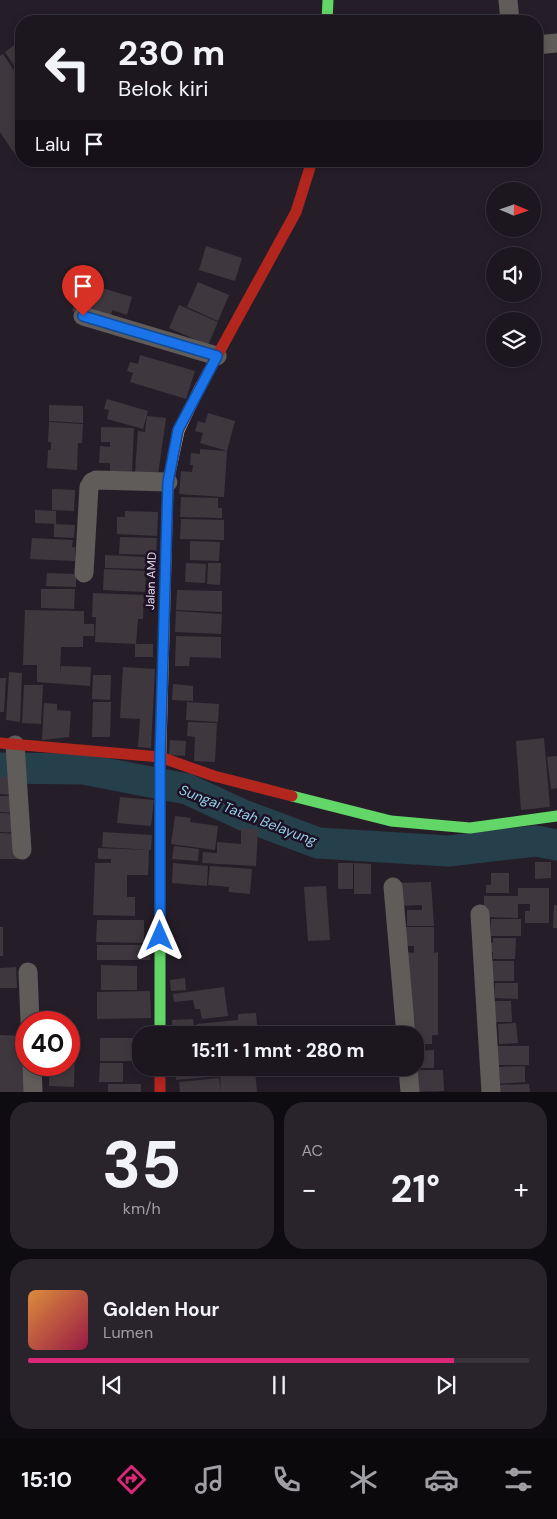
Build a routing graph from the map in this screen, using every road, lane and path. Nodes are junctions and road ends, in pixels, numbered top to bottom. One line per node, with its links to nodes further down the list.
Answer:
1 (328, 0): 3 (street)
2 (508, 0): 4 (street)
3 (327, 15)
4 (509, 15)
5 (557, 43): 6 (street)
6 (543, 44)
7 (310, 167): 9 (street, Jalan AMD)
8 (83, 316): 9 (street)
9 (217, 356): 10 (street, Jalan AMD)
10 (168, 482): 11 (street); 13 (street, Jalan AMD)
11 (84, 573)
12 (11, 750): 13 (street); 15 (street)
13 (160, 757): 14 (street); 20 (street, Jalan AMD)
14 (557, 816)
15 (22, 850)
16 (393, 886): 21 (street)
17 (480, 914): 28 (street)
18 (28, 972): 19 (street)
19 (30, 1011)
20 (160, 1026)
21 (405, 1026)
22 (32, 1076): 25 (street)
23 (160, 1076): 26 (street)
24 (409, 1076): 27 (street)
25 (33, 1092)
26 (160, 1092)
27 (410, 1092)
28 (491, 1092)

